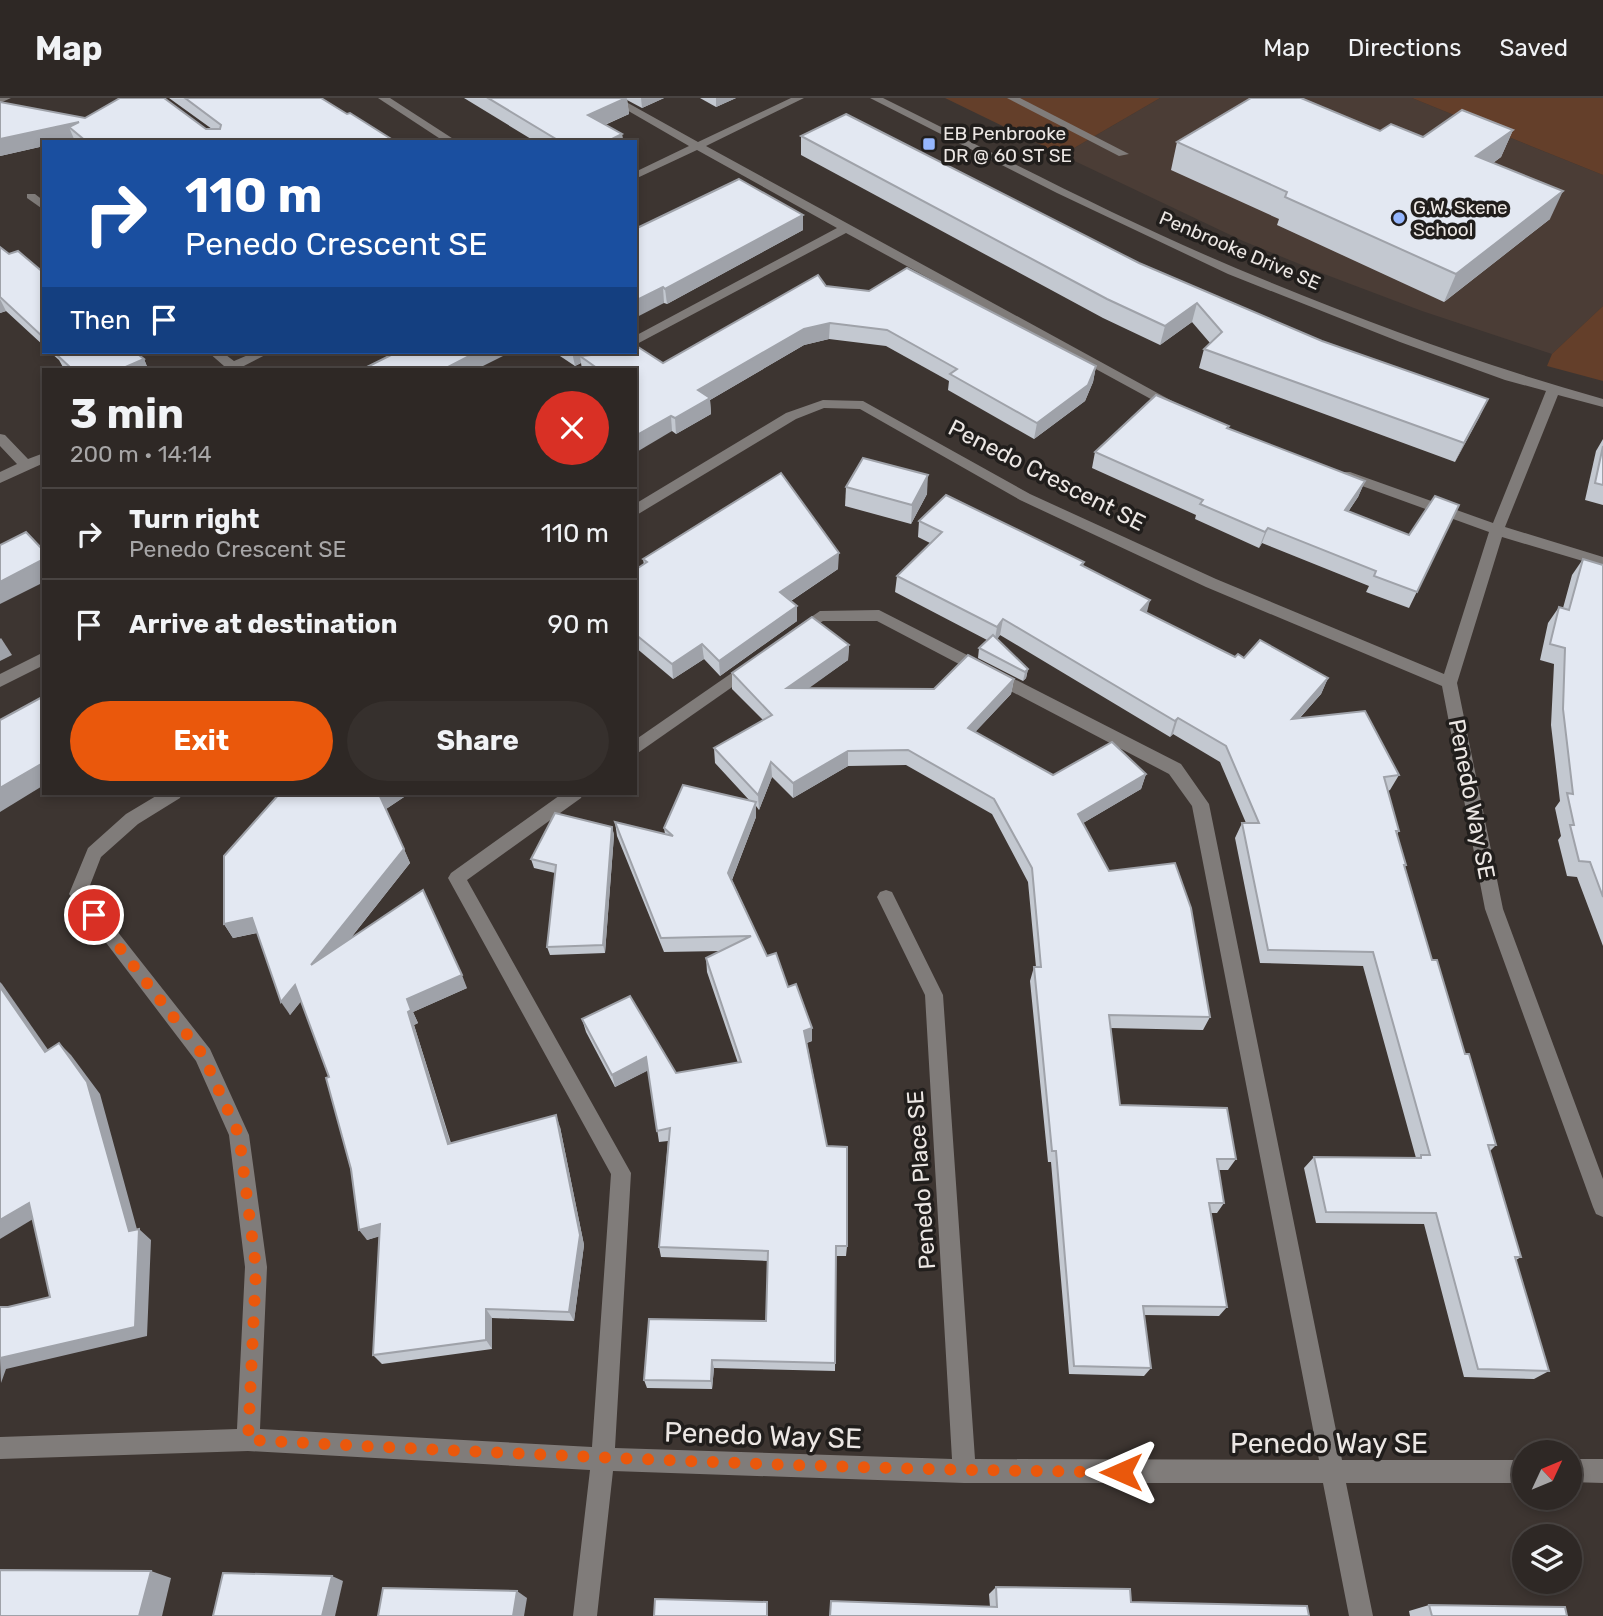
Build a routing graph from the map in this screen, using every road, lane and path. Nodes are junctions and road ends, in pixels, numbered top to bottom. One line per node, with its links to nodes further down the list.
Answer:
1 (6, 98): 7 (street)
2 (383, 98): 8 (street)
3 (611, 98): 9 (street)
4 (799, 98): 9 (street)
5 (875, 98): 19 (street, Penbrooke Drive SE)
6 (1012, 98): 10 (street)
7 (0, 100)
8 (450, 140)
9 (698, 147): 11 (street); 14 (street)
10 (1123, 154)
11 (637, 175)
12 (31, 196): 13 (street)
13 (42, 205)
14 (845, 229): 15 (street); 21 (street)
15 (637, 340)
16 (216, 354): 18 (street)
17 (261, 354): 18 (street)
18 (230, 368)
19 (1553, 391): 20 (street, Penbrooke Drive SE); 28 (street, Penedo Way SE)
20 (1603, 403)
21 (1194, 414)
22 (0, 438): 24 (street)
23 (42, 458): 24 (street)
24 (26, 466): 26 (street)
25 (1329, 469): 28 (street)
26 (0, 478)
27 (637, 511): 34 (street, Penedo Crescent SE)
28 (1497, 530): 29 (street); 34 (street, Penedo Way SE)
29 (1603, 562)
30 (787, 640): 47 (street)
31 (765, 655): 35 (street)
32 (42, 659): 33 (street)
33 (0, 681)
34 (1449, 683): 39 (street, Penedo Way SE)
35 (637, 748)
36 (171, 795): 40 (street)
37 (572, 795): 42 (street)
38 (886, 897): 43 (street, Penedo Place SE)
39 (1603, 1207)
40 (248, 1440): 41 (street, Penedo Way SE); 42 (street, Penedo Way SE)
41 (0, 1448)
42 (603, 1459): 43 (street, Penedo Way SE); 48 (street)
43 (964, 1471): 47 (street, Penedo Way SE)
44 (1582, 1471): 45 (street)
45 (1603, 1471)
46 (1512, 1472): 47 (street, Penedo Way SE)
47 (1332, 1473): 49 (street)
48 (585, 1616)
49 (1361, 1616)

